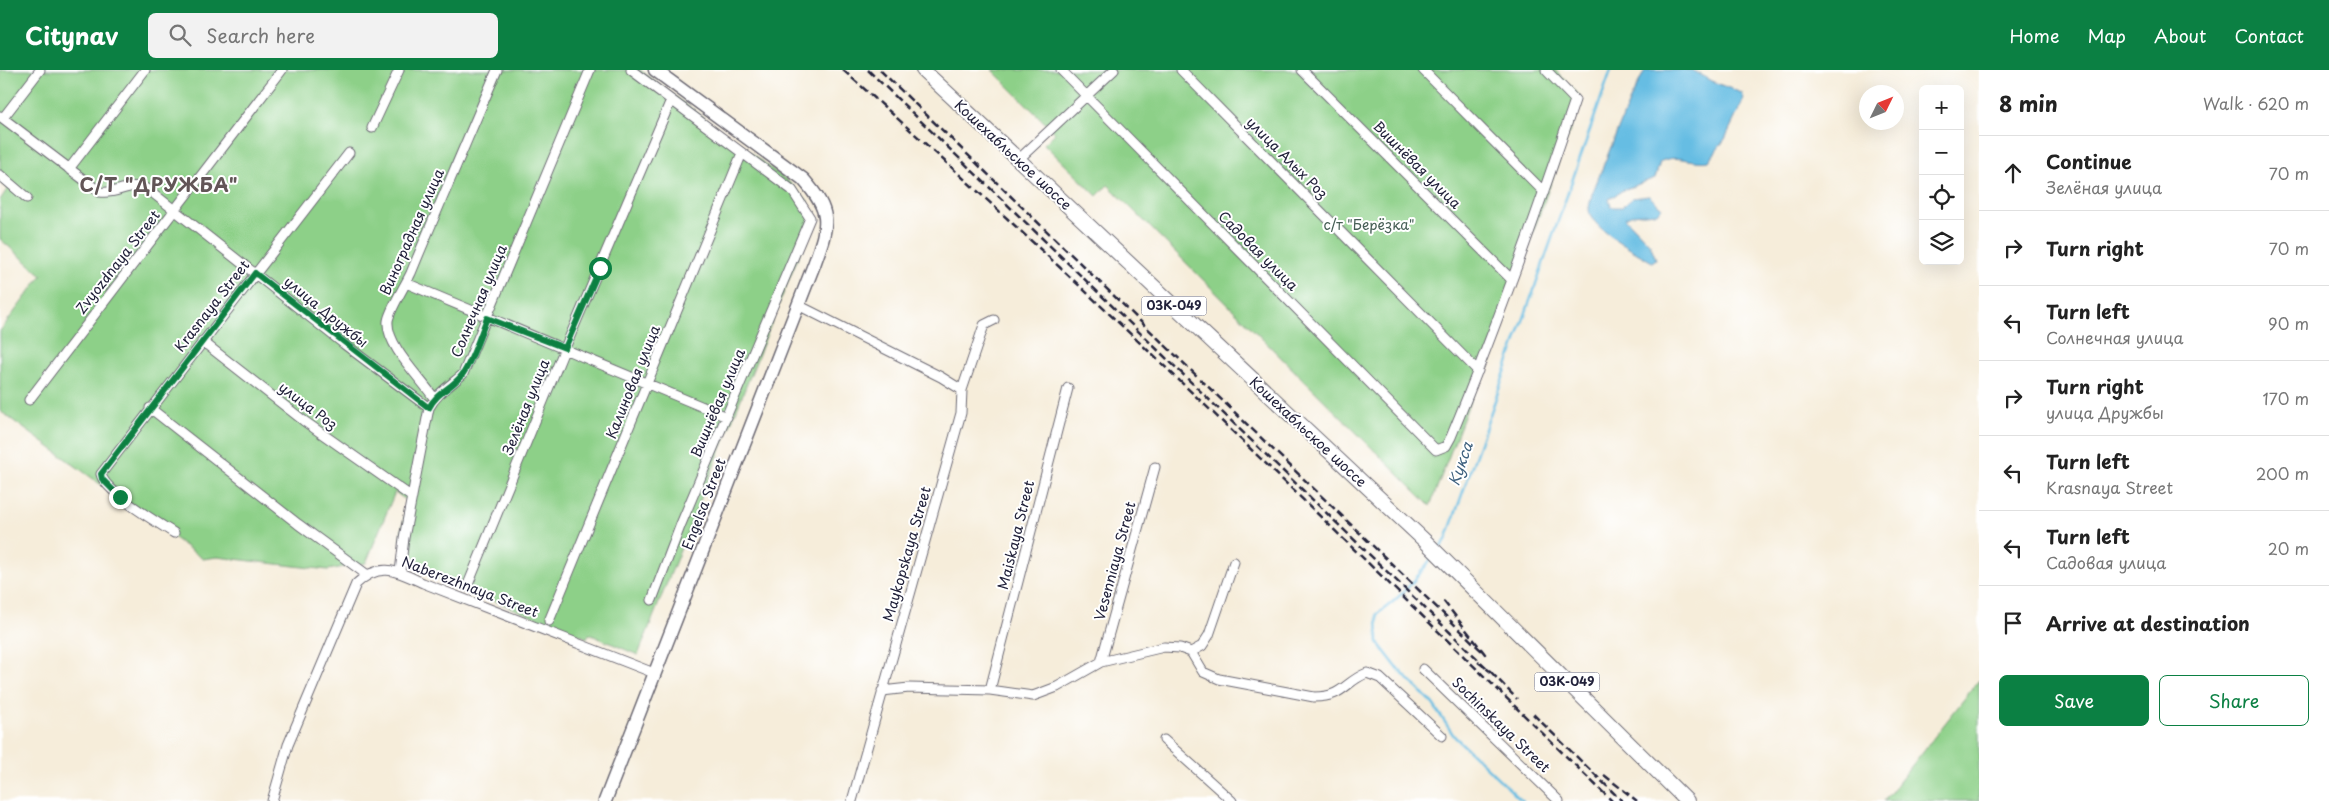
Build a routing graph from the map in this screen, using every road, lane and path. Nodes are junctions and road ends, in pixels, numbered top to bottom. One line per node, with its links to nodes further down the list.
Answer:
1 (40, 70): 18 (street)
2 (145, 70): 23 (street)
3 (282, 70): 27 (street, Zvyozdnaya Street)
4 (399, 70): 19 (street)
5 (496, 70): 30 (street, Виноградная улица)
6 (590, 70): 32 (street, Солнечная улица)
7 (631, 70): 17 (street)
8 (655, 70): 31 (street, Engelsa Street)
9 (923, 70): 22 (main road, Кошехабльское шоссе / 03К-049)
10 (1061, 70): 16 (street, Садовая улица)
11 (1114, 70): 16 (street)
12 (1181, 70): 36 (street, улица Алых Роз)
13 (1302, 70): 29 (street, Вишнёвая улица)
14 (1423, 70): 25 (street)
15 (1546, 70): 25 (street)
16 (1087, 96): 22 (street); 36 (street, Садовая улица)
17 (670, 100): 21 (street); 35 (street, Зелёная улица)
18 (2, 117): 23 (street, улица Дружбы)
19 (372, 128)
20 (349, 153): 28 (street, Krasnaya Street)
21 (742, 153): 37 (street, Калиновая улица); 44 (street, Вишнёвая улица)
22 (1018, 160): 67 (main road, Кошехабльское шоссе / 03К-049)
23 (69, 169): 27 (street, улица Дружбы)
24 (0, 175): 26 (street)
25 (1544, 192): 29 (street)
26 (28, 198)
27 (174, 212): 28 (street, улица Дружбы); 41 (street, Zvyozdnaya Street)
28 (255, 273): 34 (street, Krasnaya Street); 43 (street, улица Дружбы)
29 (1512, 280): 36 (street)
30 (406, 283): 32 (street); 40 (street, Виноградная улица)
31 (798, 305): 39 (street); 57 (street, Engelsa Street)
32 (487, 318): 35 (street); 40 (street, Солнечная улица)
33 (994, 320): 39 (street, Maykopskaya Street)
34 (202, 341): 42 (street, Krasnaya Street); 46 (street, улица Роз)
35 (565, 348): 37 (street); 51 (street, Зелёная улица)
36 (1478, 371)
37 (648, 383): 44 (street); 53 (street, Калиновая улица)
38 (1068, 388): 58 (street, Maiskaya Street)
39 (962, 390): 59 (street, Maykopskaya Street)
40 (434, 398): 43 (street, Солнечная улица)
41 (29, 400)
42 (150, 408): 47 (street, Krasnaya Street); 50 (street)
43 (429, 408): 46 (street, Солнечная улица)
44 (727, 417): 52 (street, Вишнёвая улица)
45 (1155, 467): 55 (street, Vesenniaya Street)
46 (412, 497): 49 (street, Солнечная улица)
47 (174, 533)
48 (1234, 562): 54 (street)
49 (400, 572): 50 (street, Naberezhnaya Street); 57 (street, Naberezhnaya Street)
50 (366, 574): 62 (street)
51 (467, 587)
52 (652, 600)
53 (549, 621)
54 (1191, 652): 55 (street); 60 (street)
55 (1101, 662): 58 (street)
56 (1423, 669): 66 (street, Sochinskaya Street)
57 (654, 673): 63 (street, Engelsa Street)
58 (990, 690): 59 (street)
59 (882, 691): 64 (street, Maykopskaya Street)
60 (1442, 736)
61 (1164, 740): 65 (street)
62 (272, 801)
63 (605, 801)
64 (852, 801)
65 (1232, 801)
66 (1559, 801)
67 (1687, 801)

